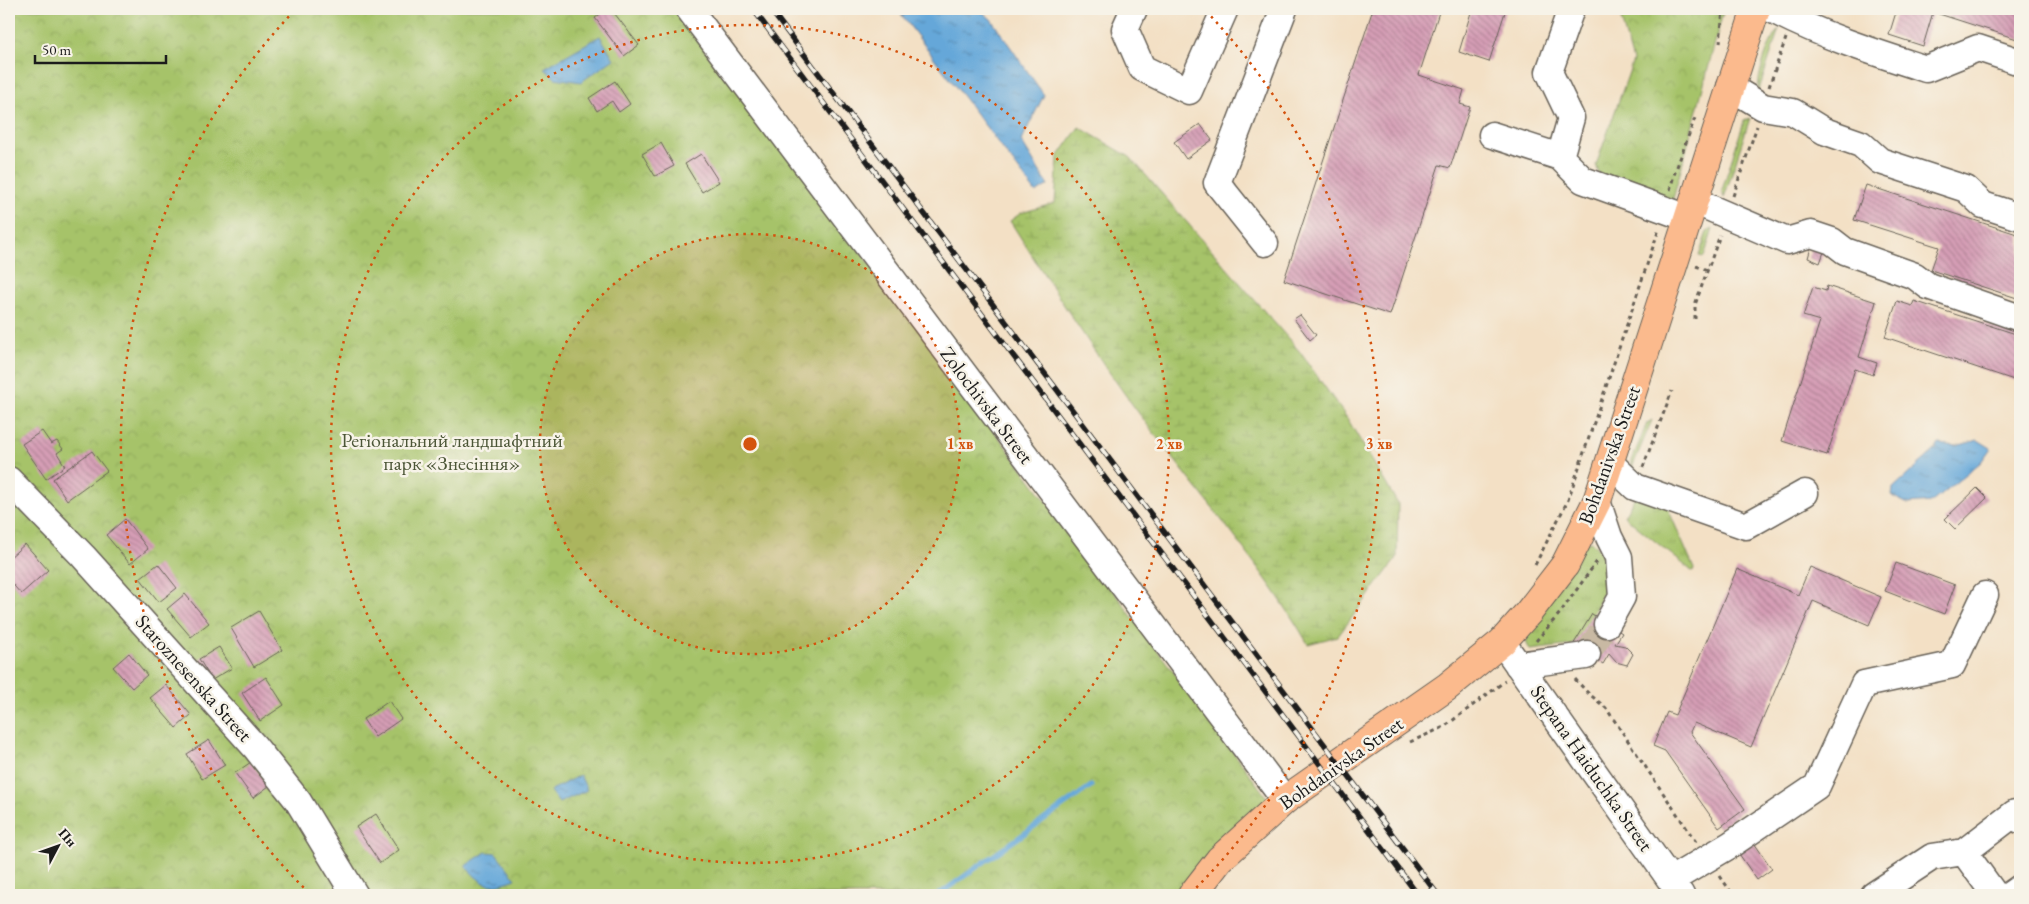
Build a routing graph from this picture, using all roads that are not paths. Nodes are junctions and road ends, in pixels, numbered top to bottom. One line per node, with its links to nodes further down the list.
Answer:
1 (689, 9): 25 (street, Zolochivska Street)
2 (1134, 9): 3 (street)
3 (1225, 9)
4 (1284, 9): 14 (street)
5 (1571, 9): 11 (street)
6 (1756, 9): 9 (main road, Bohdanivska Street)
7 (1771, 9): 8 (street)
8 (2020, 62)
9 (1730, 87): 12 (main road, Bohdanivska Street); 13 (street)
10 (1492, 135): 11 (street)
11 (1560, 156): 12 (street)
12 (1683, 210): 15 (street); 16 (main road, Bohdanivska Street)
13 (2020, 217)
14 (1265, 243)
15 (2020, 318)
16 (1610, 463): 18 (street); 19 (main road, Bohdanivska Street)
17 (9, 480): 30 (street, Staroznesenska Street)
18 (1804, 493)
19 (1597, 501): 21 (street); 22 (main road, Bohdanivska Street)
20 (1985, 595): 28 (street)
21 (1607, 624)
22 (1502, 642): 24 (street, Stepana Haiduchka Street); 25 (main road, Bohdanivska Street)
23 (1587, 654): 24 (street)
24 (1511, 674): 28 (street, Stepana Haiduchka Street)
25 (1285, 800): 31 (main road, Bohdanivska Street)
26 (2020, 820): 27 (street)
27 (1964, 852): 32 (street); 33 (street)
28 (1676, 888)
29 (2020, 888): 34 (street)
30 (355, 895)
31 (1192, 895)
32 (1874, 895)
33 (1995, 895)
34 (2010, 895)

